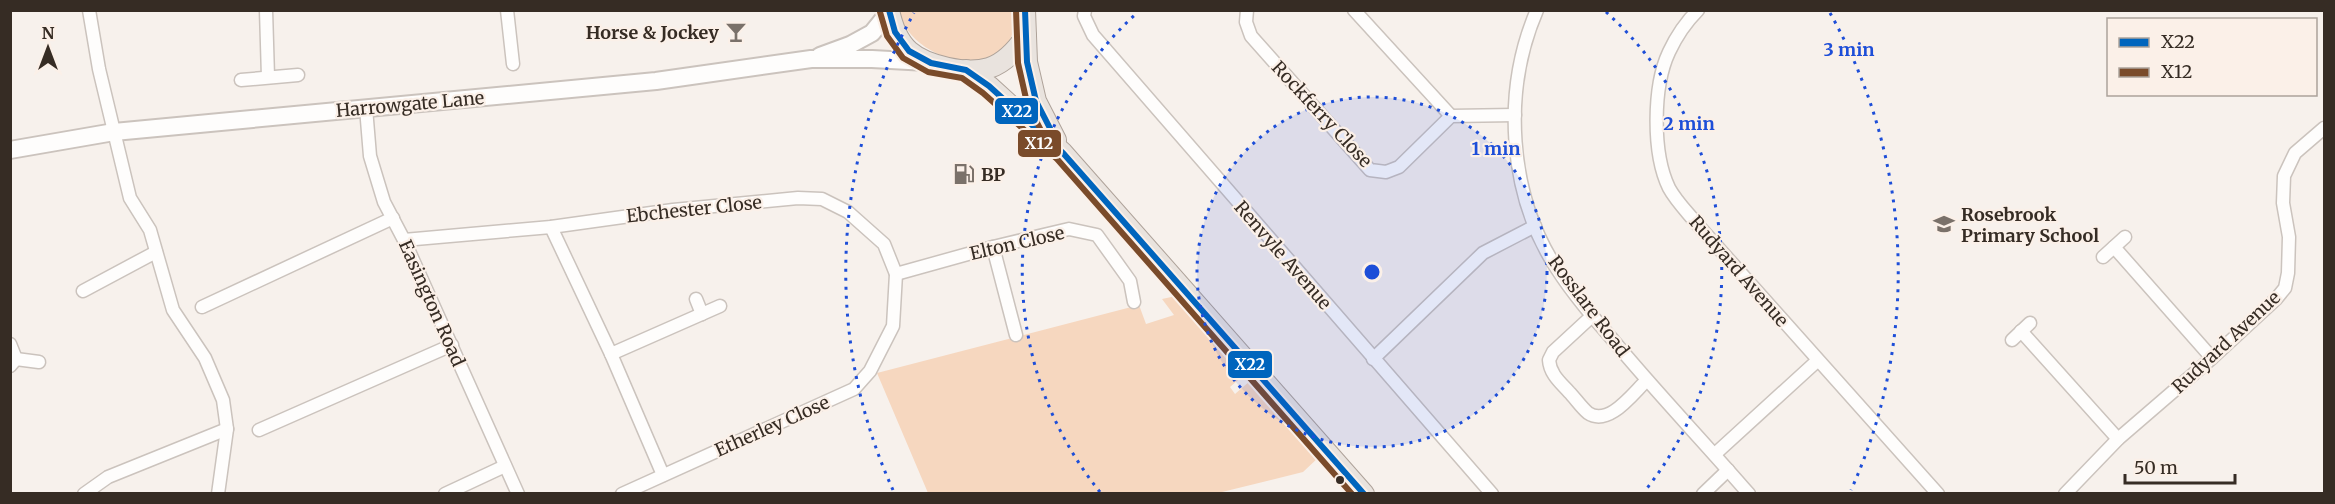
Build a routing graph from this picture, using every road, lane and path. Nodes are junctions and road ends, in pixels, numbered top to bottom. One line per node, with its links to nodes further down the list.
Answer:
1 (89, 10): 22 (street)
2 (266, 10): 16 (street)
3 (507, 10): 13 (street)
4 (1085, 10): 49 (street, Renvyle Avenue)
5 (1247, 10): 19 (street, Rockferry Close)
6 (1354, 10): 19 (street)
7 (1537, 10): 20 (street, Rosslare Road)
8 (1698, 10): 50 (street, Rudyard Avenue)
9 (889, 11): 11 (street, Harrowgate Lane); 12 (main road)
10 (1027, 18): 14 (main road); 24 (main road)
11 (811, 59): 12 (street, Harrowgate Lane); 18 (street, Harrowgate Lane)
12 (931, 63): 14 (main road)
13 (513, 64)
14 (966, 70): 24 (main road)
15 (298, 75): 16 (street)
16 (268, 77): 17 (street)
17 (240, 80)
18 (366, 108): 22 (street, Harrowgate Lane); 25 (street, Easington Road)
19 (1451, 116): 20 (street)
20 (1515, 116): 26 (street, Rosslare Road)
21 (2325, 128): 48 (street, Rudyard Avenue)
22 (114, 132): 23 (street, Harrowgate Lane); 32 (street)
23 (10, 150)
24 (1063, 153): 66 (main road)
25 (393, 218): 29 (street, Easington Road); 39 (street)
26 (1535, 226): 41 (street, Rosslare Road); 49 (street)
27 (551, 227): 29 (street, Ebchester Close); 34 (street, Ebchester Close); 47 (street)
28 (2125, 237): 31 (street)
29 (404, 240): 46 (street, Easington Road)
30 (993, 247): 34 (street, Elton Close); 37 (street, Elton Close); 43 (street)
31 (2114, 247): 33 (street); 48 (street)
32 (156, 252): 35 (street); 54 (street)
33 (2103, 257)
34 (896, 274): 42 (street, Ebchester Close)
35 (83, 291)
36 (696, 299): 40 (street)
37 (1134, 303)
38 (720, 306): 40 (street)
39 (202, 307)
40 (702, 314): 47 (street)
41 (1592, 316): 53 (street, Rosslare Road); 53 (street)
42 (893, 326): 60 (street, Etherley Close)
43 (1016, 335)
44 (2012, 340): 56 (street)
45 (10, 344): 51 (street)
46 (452, 345): 55 (street); 58 (street, Easington Road)
47 (611, 354): 60 (street)
48 (2212, 358): 56 (street, Rudyard Avenue)
49 (1373, 359): 67 (street, Renvyle Avenue)
50 (1817, 361): 57 (street); 70 (street, Rudyard Avenue)
51 (13, 362): 52 (street)
52 (39, 362)
53 (1646, 381): 57 (street, Rosslare Road)
54 (227, 429): 61 (street); 62 (street)
55 (259, 430)
56 (2118, 439): 71 (street, Rudyard Avenue)
57 (1715, 454): 59 (street, Rosslare Road)
58 (505, 466): 63 (street); 64 (street, Easington Road)
59 (1728, 470): 68 (street); 69 (street, Rosslare Road)
60 (663, 475): 65 (street, Etherley Close)
61 (84, 494)
62 (218, 494)
63 (445, 494)
64 (518, 494)
65 (622, 494)
66 (1364, 494)
67 (1492, 494)
68 (1702, 494)
69 (1749, 494)
70 (1938, 494)
71 (2065, 494)

